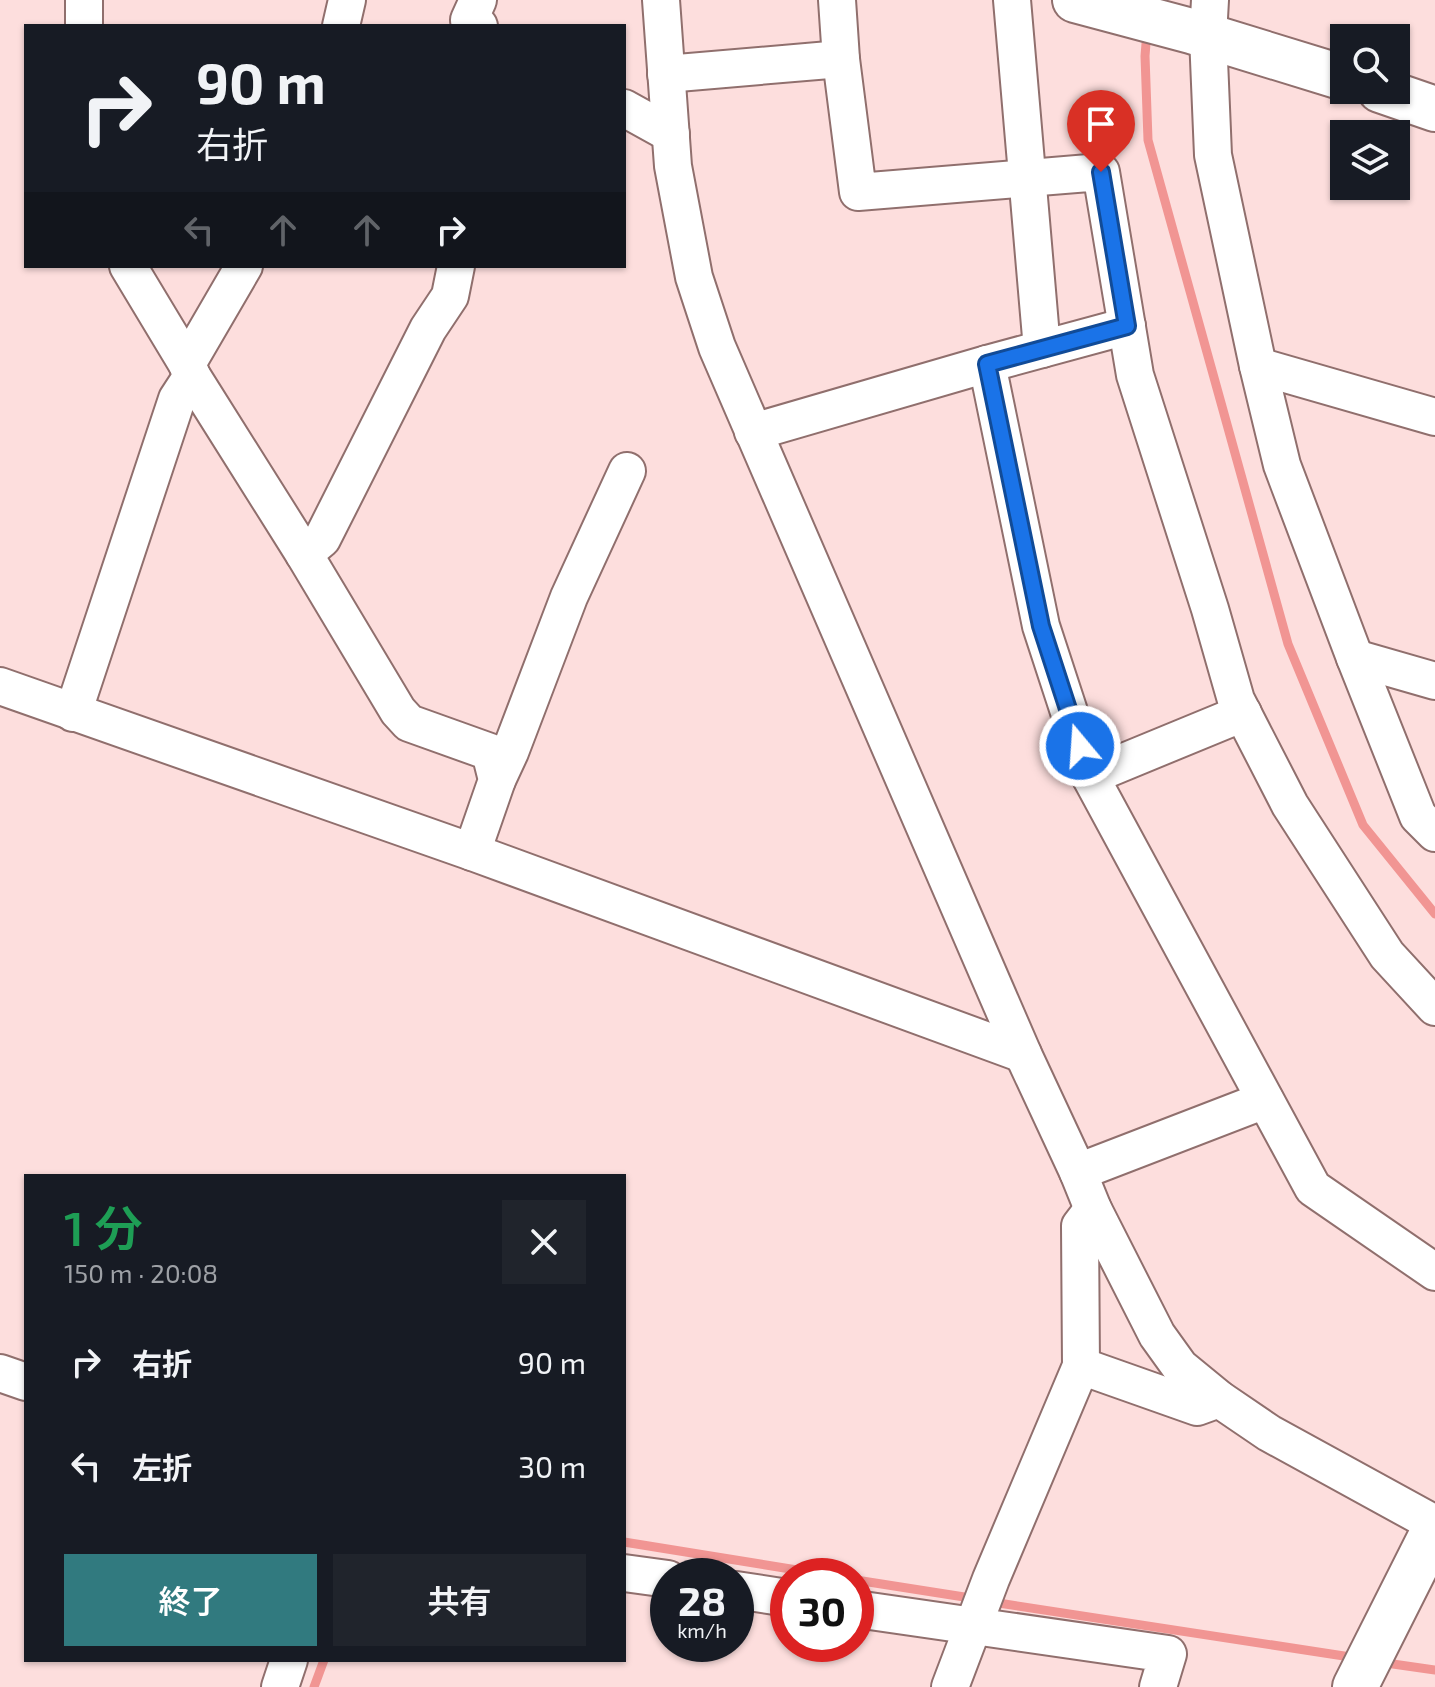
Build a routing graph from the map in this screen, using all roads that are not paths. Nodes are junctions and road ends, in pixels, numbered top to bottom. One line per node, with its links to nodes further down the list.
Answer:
1 (84, 0): 9 (street)
2 (347, 0): 10 (street)
3 (478, 0): 11 (street)
4 (661, 0): 14 (street)
5 (837, 0): 12 (street)
6 (1012, 0): 19 (street)
7 (1087, 3): 8 (street)
8 (1203, 22): 13 (street); 26 (street)
9 (84, 24)
10 (341, 24)
11 (476, 24)
12 (841, 59): 14 (street); 19 (street)
13 (1330, 72)
14 (666, 74): 18 (street)
15 (1410, 100): 17 (street)
16 (626, 109): 18 (street)
17 (1435, 109)
18 (671, 134): 29 (street)
19 (1029, 178): 23 (street); 24 (street)
20 (129, 268): 27 (street)
21 (243, 268): 27 (street)
22 (456, 268): 31 (street)
23 (1127, 326): 24 (street); 36 (street)
24 (1042, 349): 25 (street)
25 (987, 364): 29 (street); 37 (street)
26 (1258, 366): 28 (street); 32 (street)
27 (190, 370): 31 (street); 35 (street)
28 (1435, 417)
29 (753, 432): 42 (street)
30 (627, 471): 38 (street)
31 (304, 554): 38 (street)
32 (1355, 658): 33 (street); 39 (street)
33 (1435, 681)
34 (0, 686): 35 (street)
35 (73, 713): 40 (street)
36 (1243, 713): 37 (street); 41 (street)
37 (1090, 776): 43 (street)
38 (497, 780): 40 (street)
39 (1435, 833)
40 (472, 852): 42 (street)
41 (1435, 1007)
42 (1023, 1054): 44 (street)
43 (1265, 1100): 44 (street); 46 (street)
44 (1078, 1172): 45 (street)
45 (1093, 1209): 47 (street); 50 (street)
46 (1435, 1272)
47 (1081, 1366): 50 (street); 55 (street)
48 (0, 1373): 49 (street)
49 (24, 1381)
50 (1219, 1399): 51 (street)
51 (1435, 1526): 60 (street)
52 (626, 1573): 53 (street)
53 (650, 1577)
54 (874, 1611): 55 (street)
55 (976, 1620): 58 (street); 59 (street)
56 (288, 1662): 57 (street)
57 (280, 1687)
58 (950, 1687)
59 (1158, 1687)
60 (1355, 1687)

